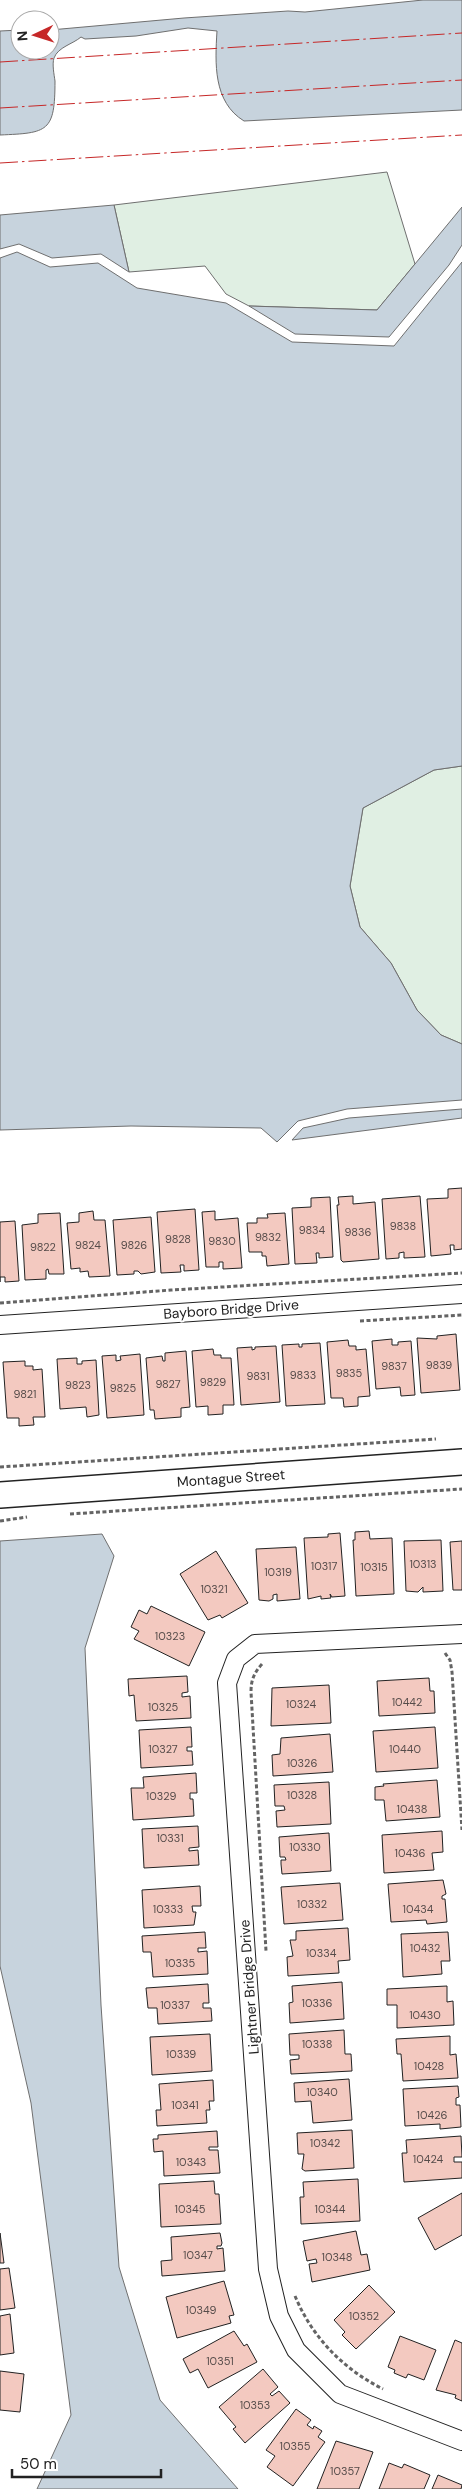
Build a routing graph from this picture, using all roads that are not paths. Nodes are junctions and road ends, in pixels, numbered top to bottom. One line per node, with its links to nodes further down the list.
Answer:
1 (462, 1294): 2 (street, Bayboro Bridge Drive)
2 (0, 1325)
3 (462, 1462): 4 (street, Montague Street)
4 (0, 1494)
5 (462, 1634): 6 (street, Lightner Bridge Drive)
6 (462, 2442)

